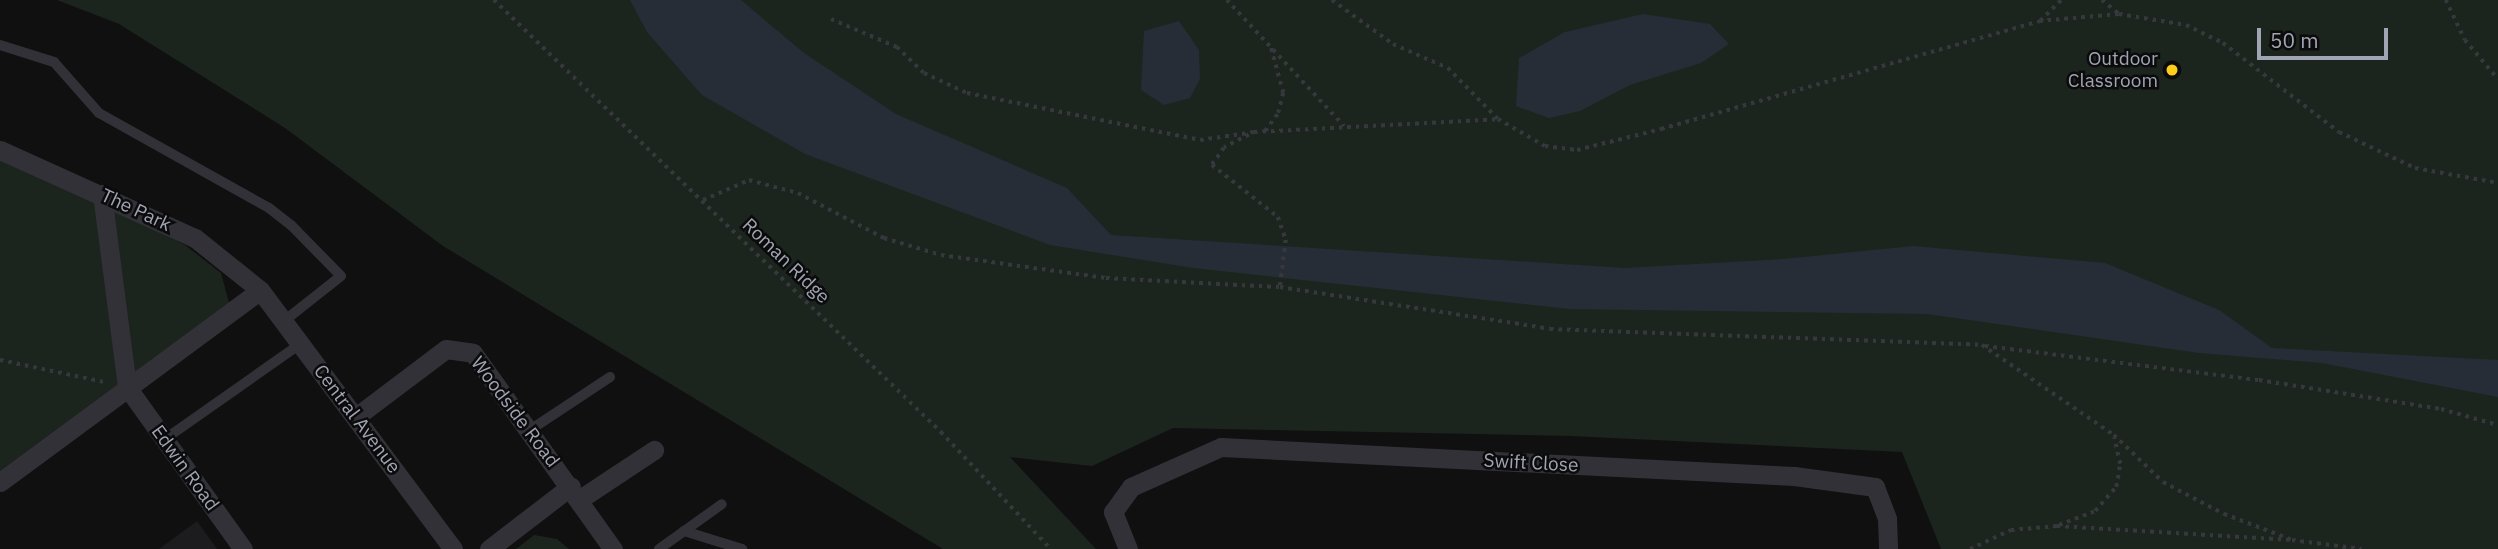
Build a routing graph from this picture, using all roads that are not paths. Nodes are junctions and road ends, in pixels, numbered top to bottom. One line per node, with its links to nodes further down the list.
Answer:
1 (0, 45): 5 (lane)
2 (0, 150): 3 (street, The Park)
3 (102, 194): 4 (street, The Park); 8 (street)
4 (260, 290): 5 (street, Central Avenue); 8 (street)
5 (284, 321): 6 (street, Central Avenue)
6 (301, 343): 9 (street, Central Avenue); 11 (lane)
7 (610, 377): 10 (lane)
8 (127, 387): 11 (street, Edwin Road); 13 (street)
9 (357, 416): 10 (street, Woodside Road); 18 (street, Central Avenue)
10 (530, 430): 14 (street, Woodside Road)
11 (164, 439): 17 (street, Edwin Road)
12 (653, 450): 14 (street)
13 (0, 482)
14 (575, 492): 19 (street); 20 (street, Woodside Road)
15 (722, 504): 16 (lane)
16 (684, 531): 21 (lane); 22 (lane)
17 (243, 549)
18 (453, 549)
19 (489, 549)
20 (612, 549)
21 (659, 549)
22 (742, 549)
23 (1128, 549): 24 (street, Swift Close)
24 (1888, 549)

